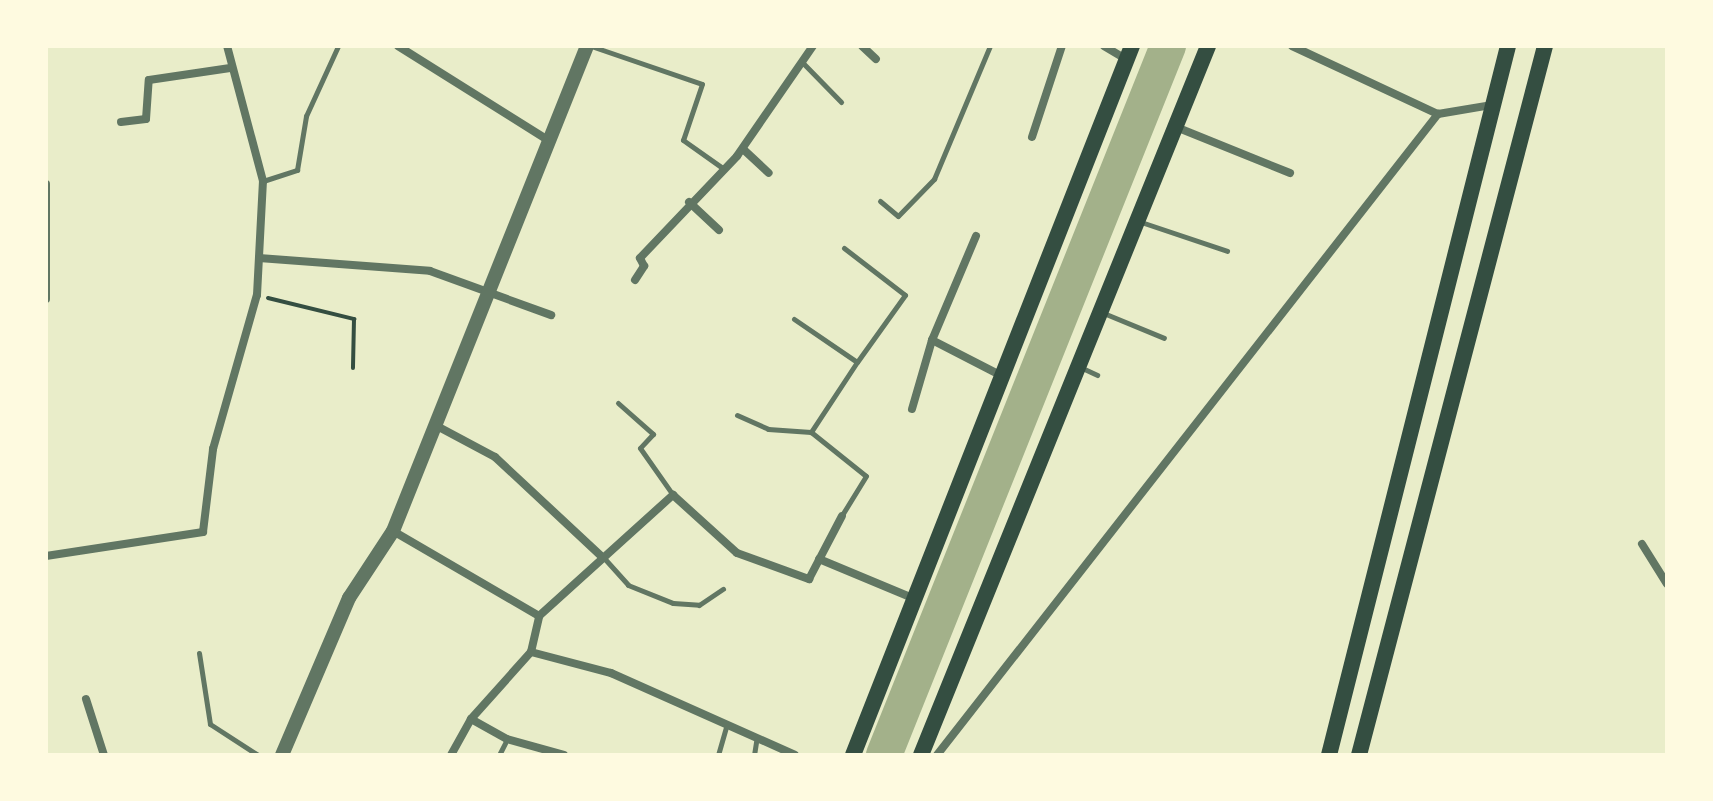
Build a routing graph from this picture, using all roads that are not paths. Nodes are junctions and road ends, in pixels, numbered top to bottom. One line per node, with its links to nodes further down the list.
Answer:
1 (227, 46): 17 (street)
2 (338, 46): 29 (lane)
3 (398, 46): 24 (street)
4 (588, 46): 24 (street); 26 (lane)
5 (813, 46): 16 (street)
6 (862, 46): 15 (street)
7 (990, 46): 31 (lane)
8 (1062, 46): 23 (street)
9 (1104, 46): 14 (street)
10 (1208, 46): 22 (main road)
11 (1292, 46): 20 (street)
12 (1508, 46): 19 (main road)
13 (1545, 46): 87 (main road)
14 (1130, 52): 50 (main road)
15 (876, 59)
16 (802, 62): 18 (lane); 25 (street)
17 (230, 68): 21 (street); 29 (street)
18 (841, 102)
19 (1493, 105): 20 (street); 86 (main road)
20 (1438, 114): 85 (street)
21 (121, 122)
22 (1175, 127): 28 (street); 33 (main road)
23 (1032, 137)
24 (546, 139): 40 (street)
25 (743, 149): 26 (street); 27 (street)
26 (724, 169): 32 (street)
27 (769, 173)
28 (1290, 173)
29 (263, 181): 38 (street)
30 (46, 184): 41 (street)
31 (880, 201)
32 (689, 202): 34 (street); 39 (street)
33 (1137, 220): 37 (lane); 42 (main road)
34 (719, 230)
35 (976, 236): 46 (street)
36 (844, 248): 47 (lane)
37 (1227, 251)
38 (259, 258): 40 (street); 61 (street)
39 (635, 280)
40 (487, 289): 43 (street); 54 (street)
41 (46, 299)
42 (1100, 312): 45 (lane); 48 (main road)
43 (551, 315)
44 (794, 319): 47 (lane)
45 (1164, 338)
46 (932, 340): 50 (street); 52 (street)
47 (857, 362): 55 (lane)
48 (1078, 366): 49 (lane); 84 (main road)
49 (1097, 375)
50 (1003, 376): 65 (main road)
51 (618, 403): 56 (lane)
52 (912, 409)
53 (737, 415): 55 (lane)
54 (434, 425): 58 (street); 60 (street)
55 (811, 432): 57 (lane)
56 (673, 495): 60 (street); 62 (street)
57 (842, 516): 62 (street)
58 (393, 531): 66 (street); 76 (street)
59 (1642, 544): 63 (street)
60 (600, 555): 64 (lane); 66 (street)
61 (46, 556)
62 (819, 559): 65 (street)
63 (1667, 584)
64 (723, 589)
65 (918, 600): 83 (main road)
66 (539, 616): 67 (street)
67 (531, 652): 70 (street); 71 (street)
68 (199, 653): 75 (lane)
69 (86, 699): 74 (street)
70 (471, 719): 73 (street); 77 (street)
71 (727, 723): 72 (street); 80 (lane)
72 (757, 737): 81 (lane); 82 (street)
73 (507, 739): 78 (lane); 79 (street)
74 (104, 755)
75 (258, 755)
76 (282, 755)
77 (451, 755)
78 (499, 755)
79 (564, 755)
80 (718, 755)
81 (754, 755)
82 (795, 755)
83 (853, 755)
84 (921, 755)
85 (937, 755)
86 (1329, 755)
87 (1359, 755)

